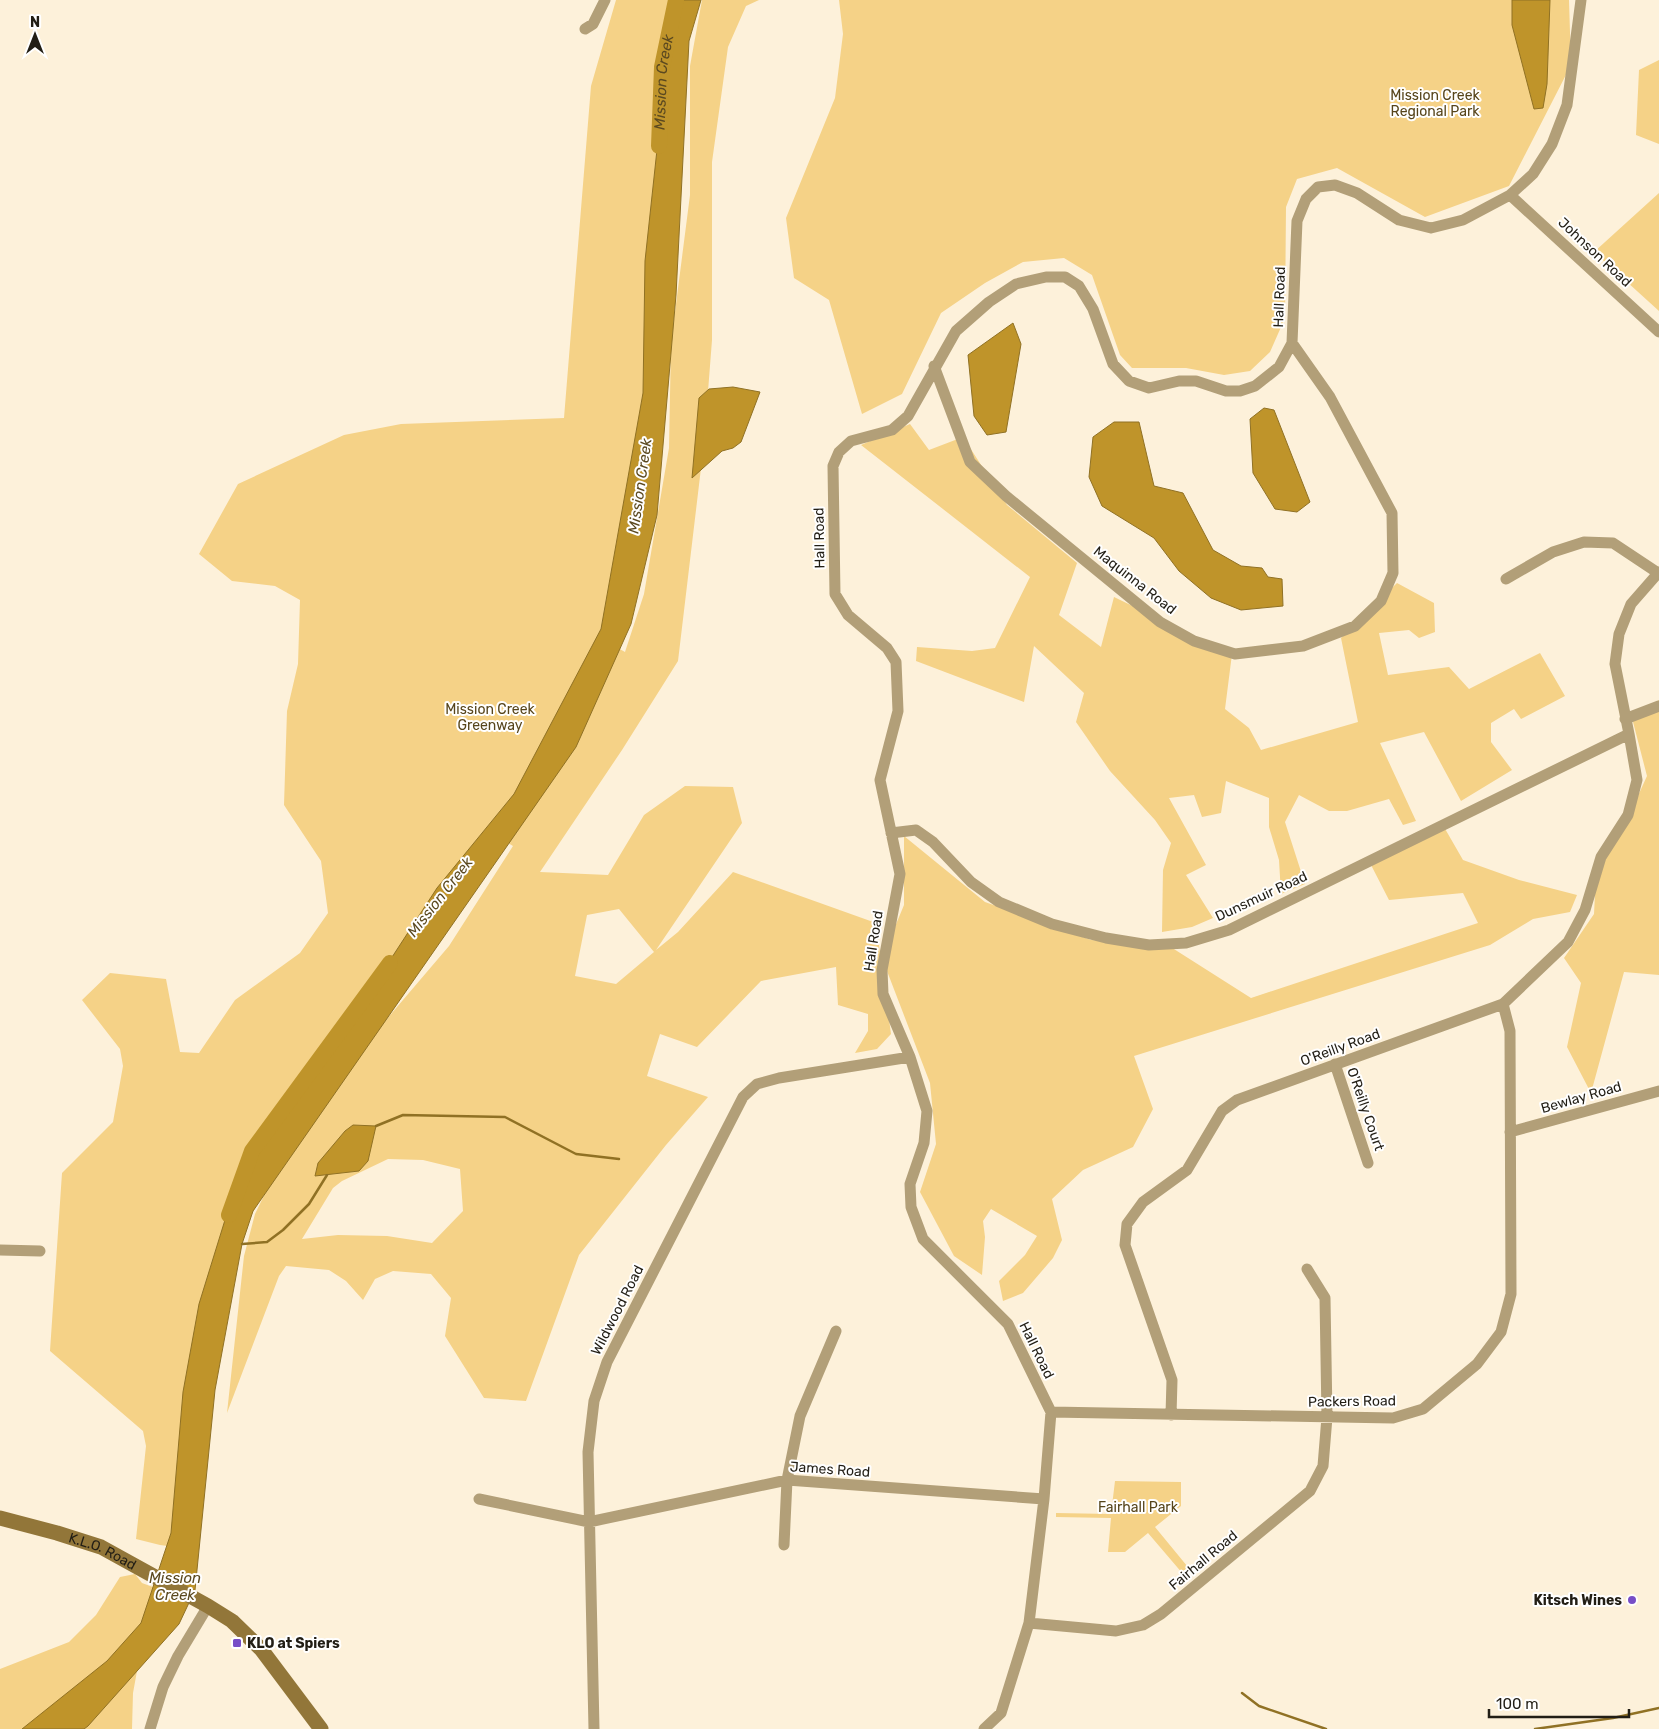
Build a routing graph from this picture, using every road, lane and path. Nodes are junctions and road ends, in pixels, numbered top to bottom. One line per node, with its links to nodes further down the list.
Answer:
1 (605, 0): 3 (street)
2 (1581, 0): 4 (street, Hall Road)
3 (585, 29)
4 (1510, 194): 5 (street, Johnson Road); 6 (street, Hall Road)
5 (1659, 332)
6 (1292, 343): 7 (street, Hall Road); 7 (street, Maquinna Road)
7 (934, 366): 13 (street, Hall Road)
8 (1658, 573): 9 (street); 11 (street)
9 (1506, 579)
10 (1659, 706): 11 (street)
11 (1625, 719): 12 (street)
12 (1629, 734): 13 (street, Dunsmuir Road); 14 (street, O'Reilly Road)
13 (891, 833): 15 (street, Hall Road)
14 (1503, 1004): 16 (street, O'Reilly Road); 18 (street, Packers Road)
15 (910, 1057): 24 (street, Hall Road); 31 (street, Wildwood Road)
16 (1335, 1064): 19 (street, O'Reilly Court); 25 (street, O'Reilly Road)
17 (1659, 1090): 18 (street, Bewlay Road)
18 (1510, 1132): 26 (street, Packers Road)
19 (1368, 1163)
20 (0, 1250): 21 (street)
21 (40, 1251)
22 (1307, 1269): 26 (street, Fairhall Road)
23 (836, 1331): 27 (street)
24 (1050, 1412): 25 (street, Packers Road); 29 (street, Hall Road)
25 (1171, 1415): 26 (street, Packers Road)
26 (1327, 1417): 34 (street, Fairhall Road)
27 (787, 1480): 29 (street, James Road); 31 (street, James Road); 32 (street)
28 (479, 1499): 31 (street)
29 (1044, 1499): 34 (street, Hall Road)
30 (0, 1518): 33 (main road, K.L.O. Road)
31 (589, 1522): 37 (street, Wildwood Road)
32 (784, 1545)
33 (208, 1606): 35 (street); 36 (main road, K.L.O. Road)
34 (1029, 1623): 38 (street, Hall Road)
35 (150, 1729)
36 (320, 1729)
37 (594, 1729)
38 (984, 1729)

